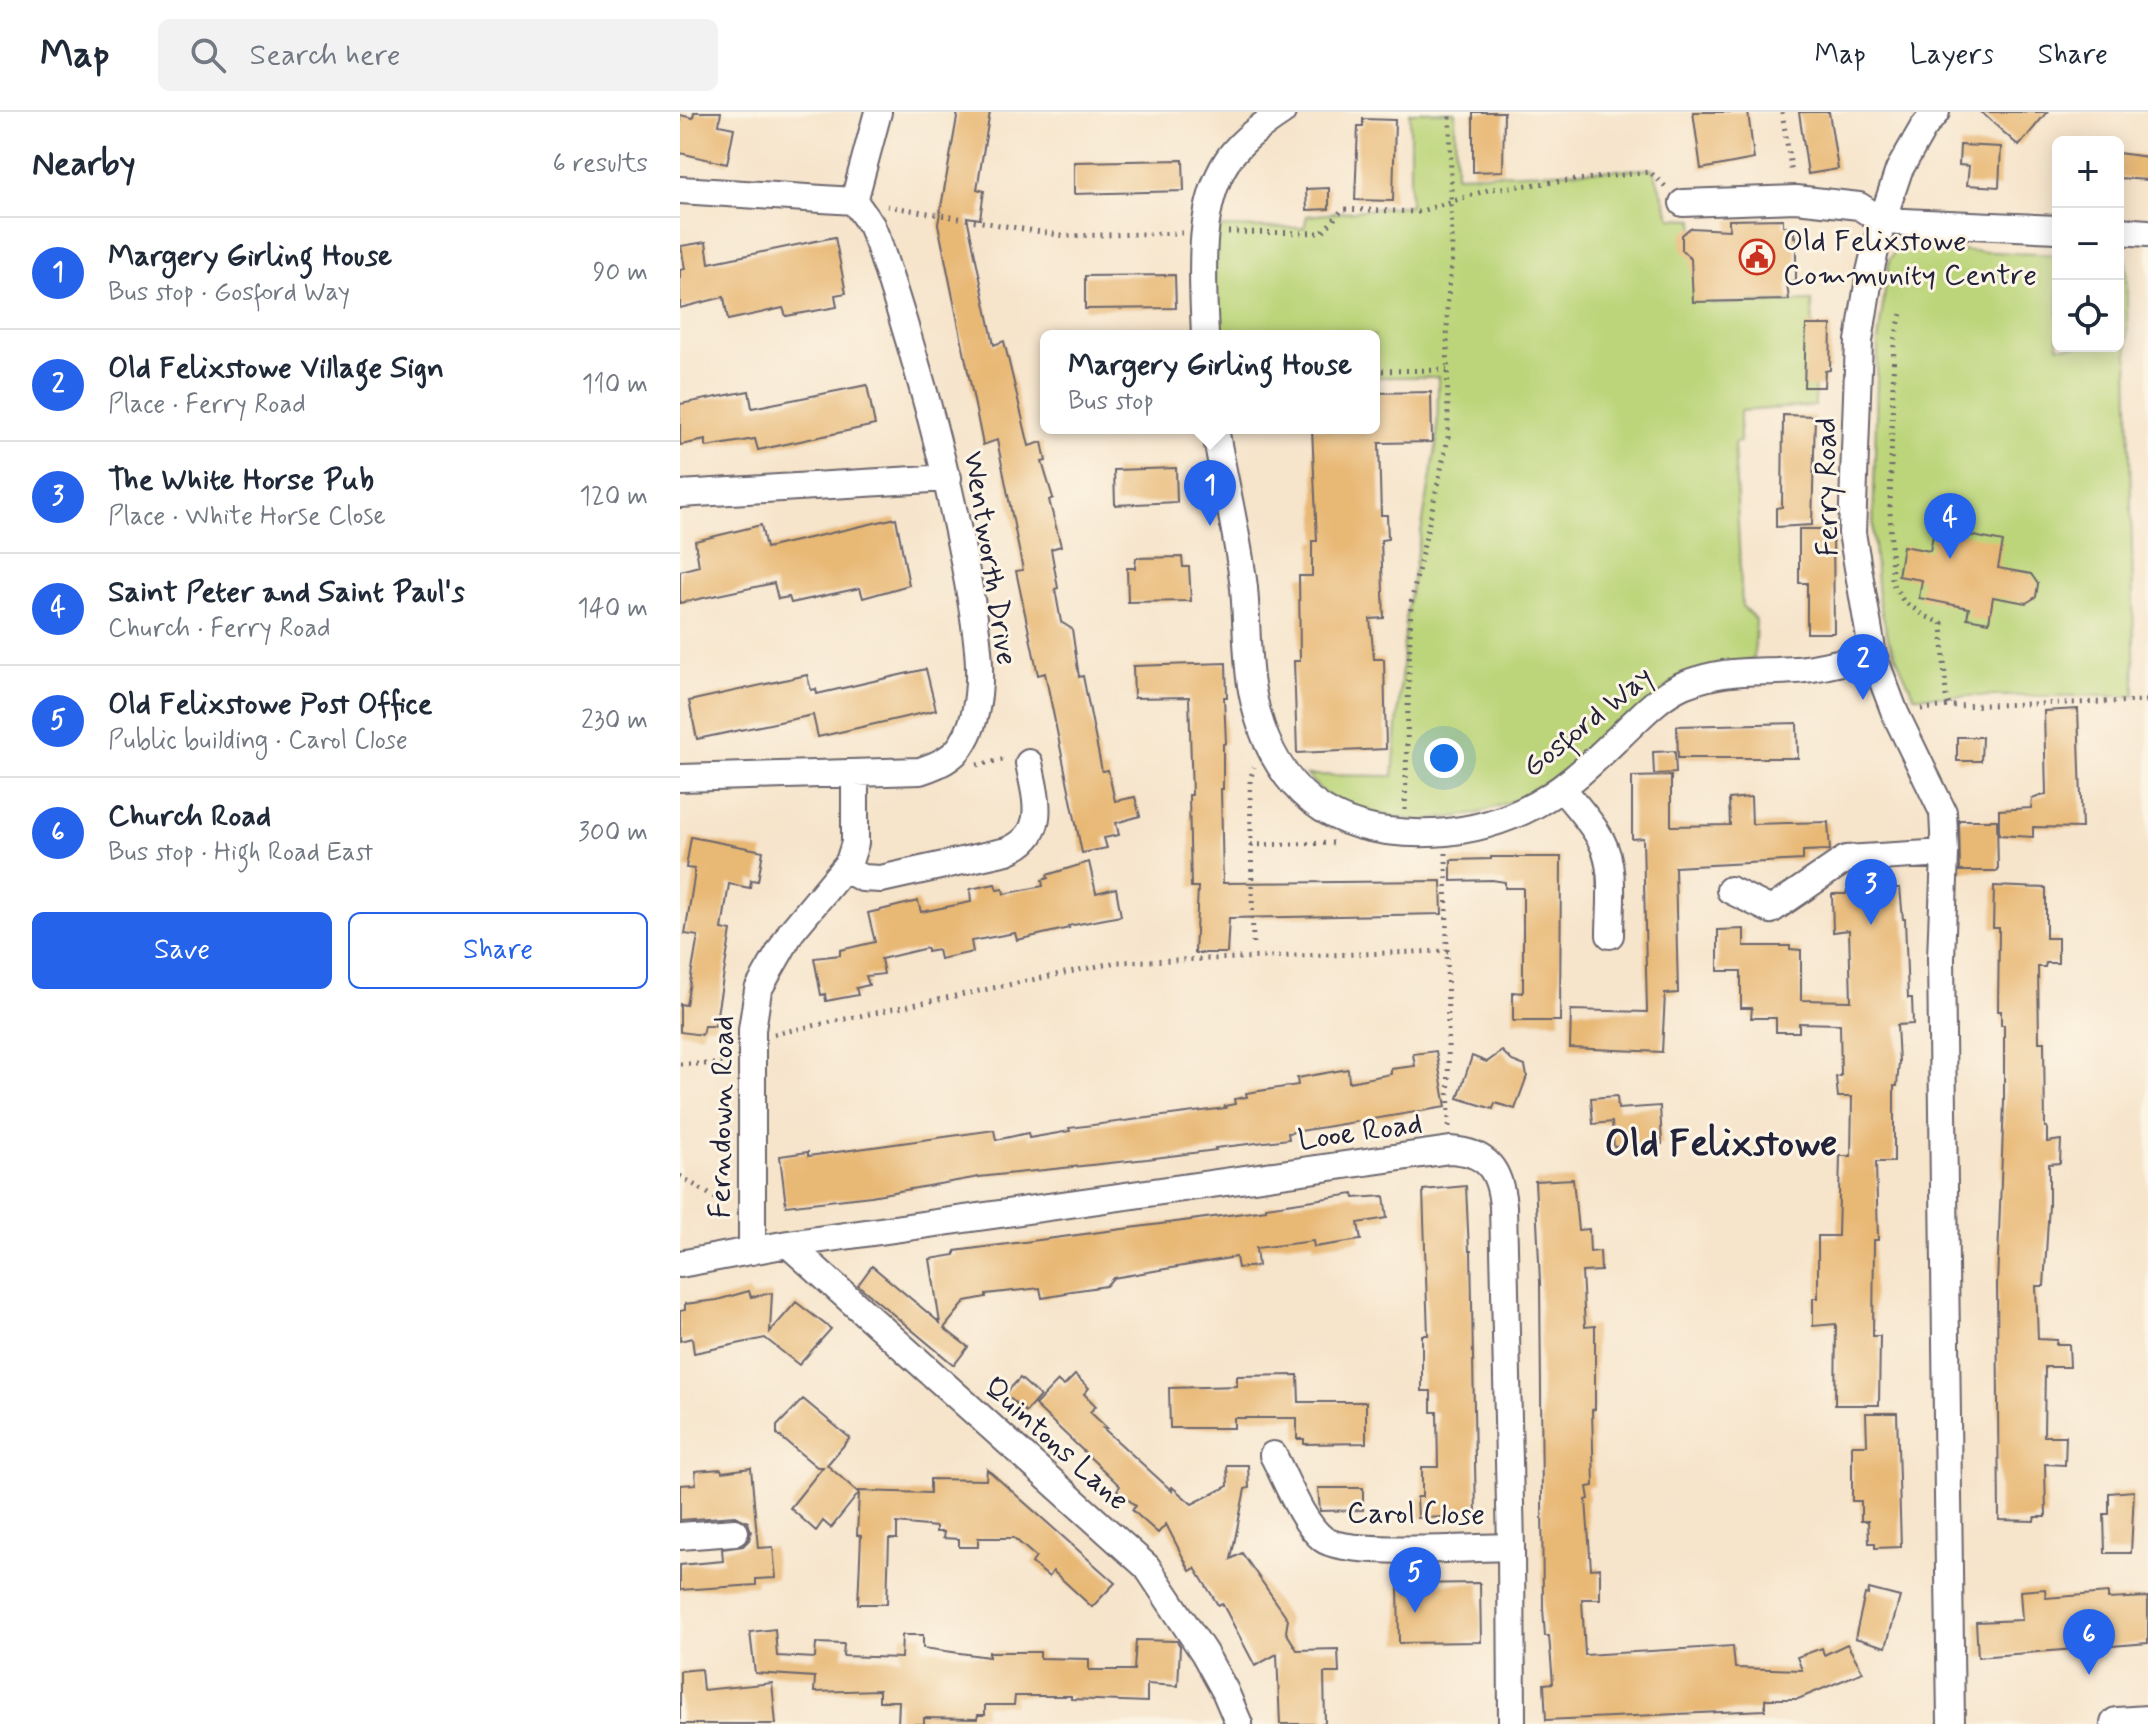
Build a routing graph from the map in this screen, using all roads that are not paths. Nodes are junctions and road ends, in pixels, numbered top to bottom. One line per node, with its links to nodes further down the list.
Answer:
1 (878, 112): 5 (street)
2 (1282, 112): 11 (street)
3 (1936, 112): 7 (street, Ferry Road)
4 (680, 190): 5 (street)
5 (854, 201): 13 (street, Wentworth Drive)
6 (1683, 203): 7 (street)
7 (1882, 221): 8 (street); 15 (street, Ferry Road)
8 (2052, 229)
9 (2124, 231): 10 (street)
10 (2148, 233)
11 (1205, 330)
12 (1216, 434): 19 (street, Gosford Way)
13 (948, 478): 14 (street); 17 (street, Wentworth Drive)
14 (680, 494)
15 (1873, 655): 19 (street, Gosford Way); 20 (street, Ferry Road)
16 (1029, 763): 21 (street)
17 (855, 774): 18 (street); 21 (street, Ferndown Road)
18 (680, 778)
19 (1562, 788): 23 (street)
20 (1945, 853): 22 (street); 34 (street, Ferry Road)
21 (845, 869): 25 (street, Ferndown Road)
22 (1730, 890)
23 (1610, 935)
24 (788, 1244): 25 (street, Looe Road); 30 (street, Looe Road); 32 (street, Quintons Lane)
25 (752, 1251): 26 (street, Looe Road)
26 (680, 1264)
27 (1273, 1455): 30 (street, Carol Close)
28 (735, 1532): 29 (street)
29 (680, 1536)
30 (1511, 1547): 33 (street, Looe Road)
31 (2148, 1722): 35 (street)
32 (1239, 1724)
33 (1512, 1724)
34 (1951, 1724)
35 (2117, 1724)

